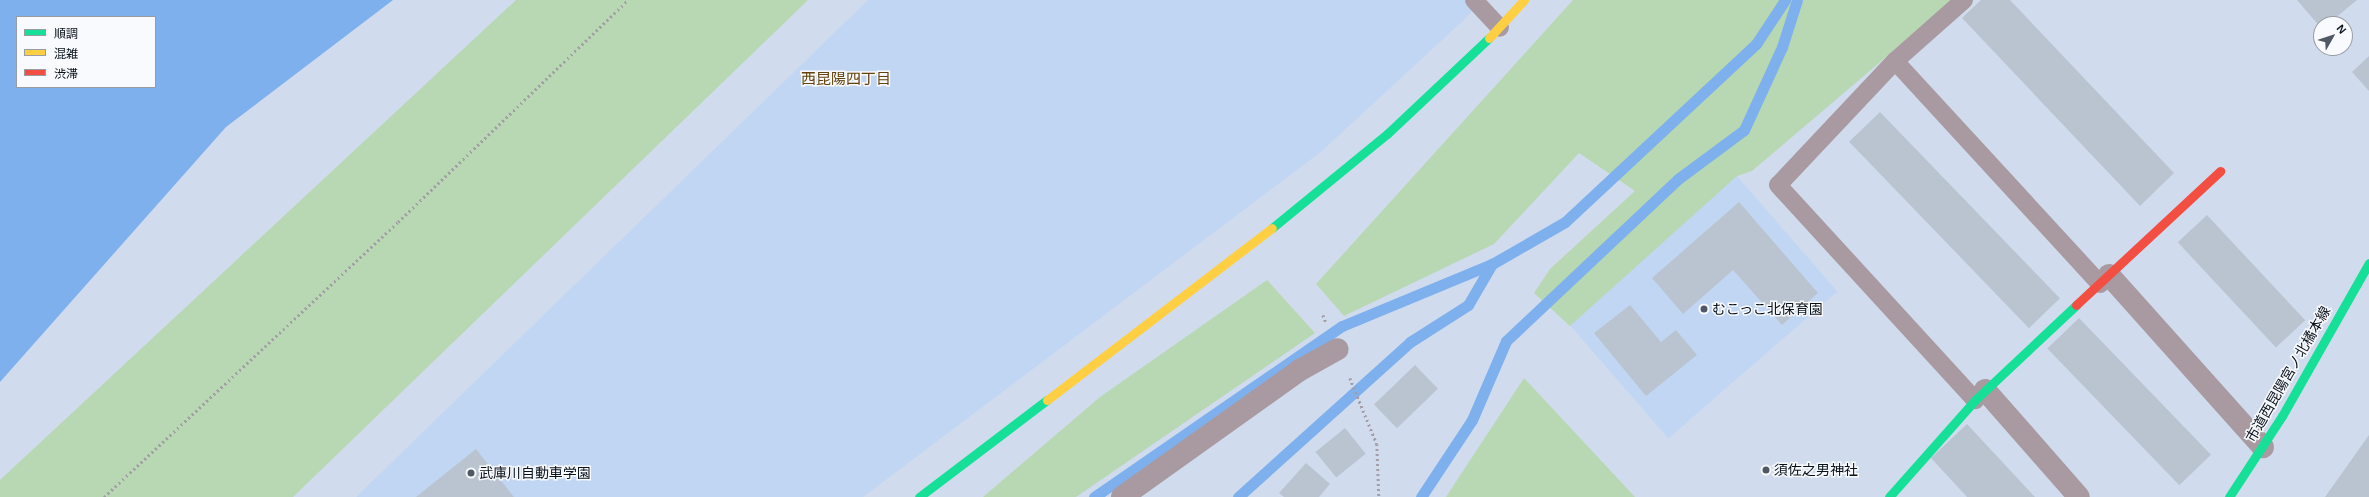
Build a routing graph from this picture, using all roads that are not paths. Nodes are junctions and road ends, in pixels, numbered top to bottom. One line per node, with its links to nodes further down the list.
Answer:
1 (1474, 0): 4 (lane)
2 (1524, 0): 4 (street)
3 (1964, 0): 5 (lane)
4 (1500, 28): 12 (street)
5 (1895, 61): 8 (lane); 10 (lane)
6 (2220, 171): 8 (street)
7 (2369, 263): 11 (street, 市道西昆陽宮ノ北橘本線)
8 (2104, 279): 10 (street); 11 (street)
9 (1338, 349): 13 (street)
10 (1980, 395): 14 (street); 15 (street)
11 (2263, 447): 16 (street, 市道西昆陽宮ノ北橘本線)
12 (919, 497)
13 (1122, 497)
14 (1889, 497)
15 (2079, 497)
16 (2229, 497)

